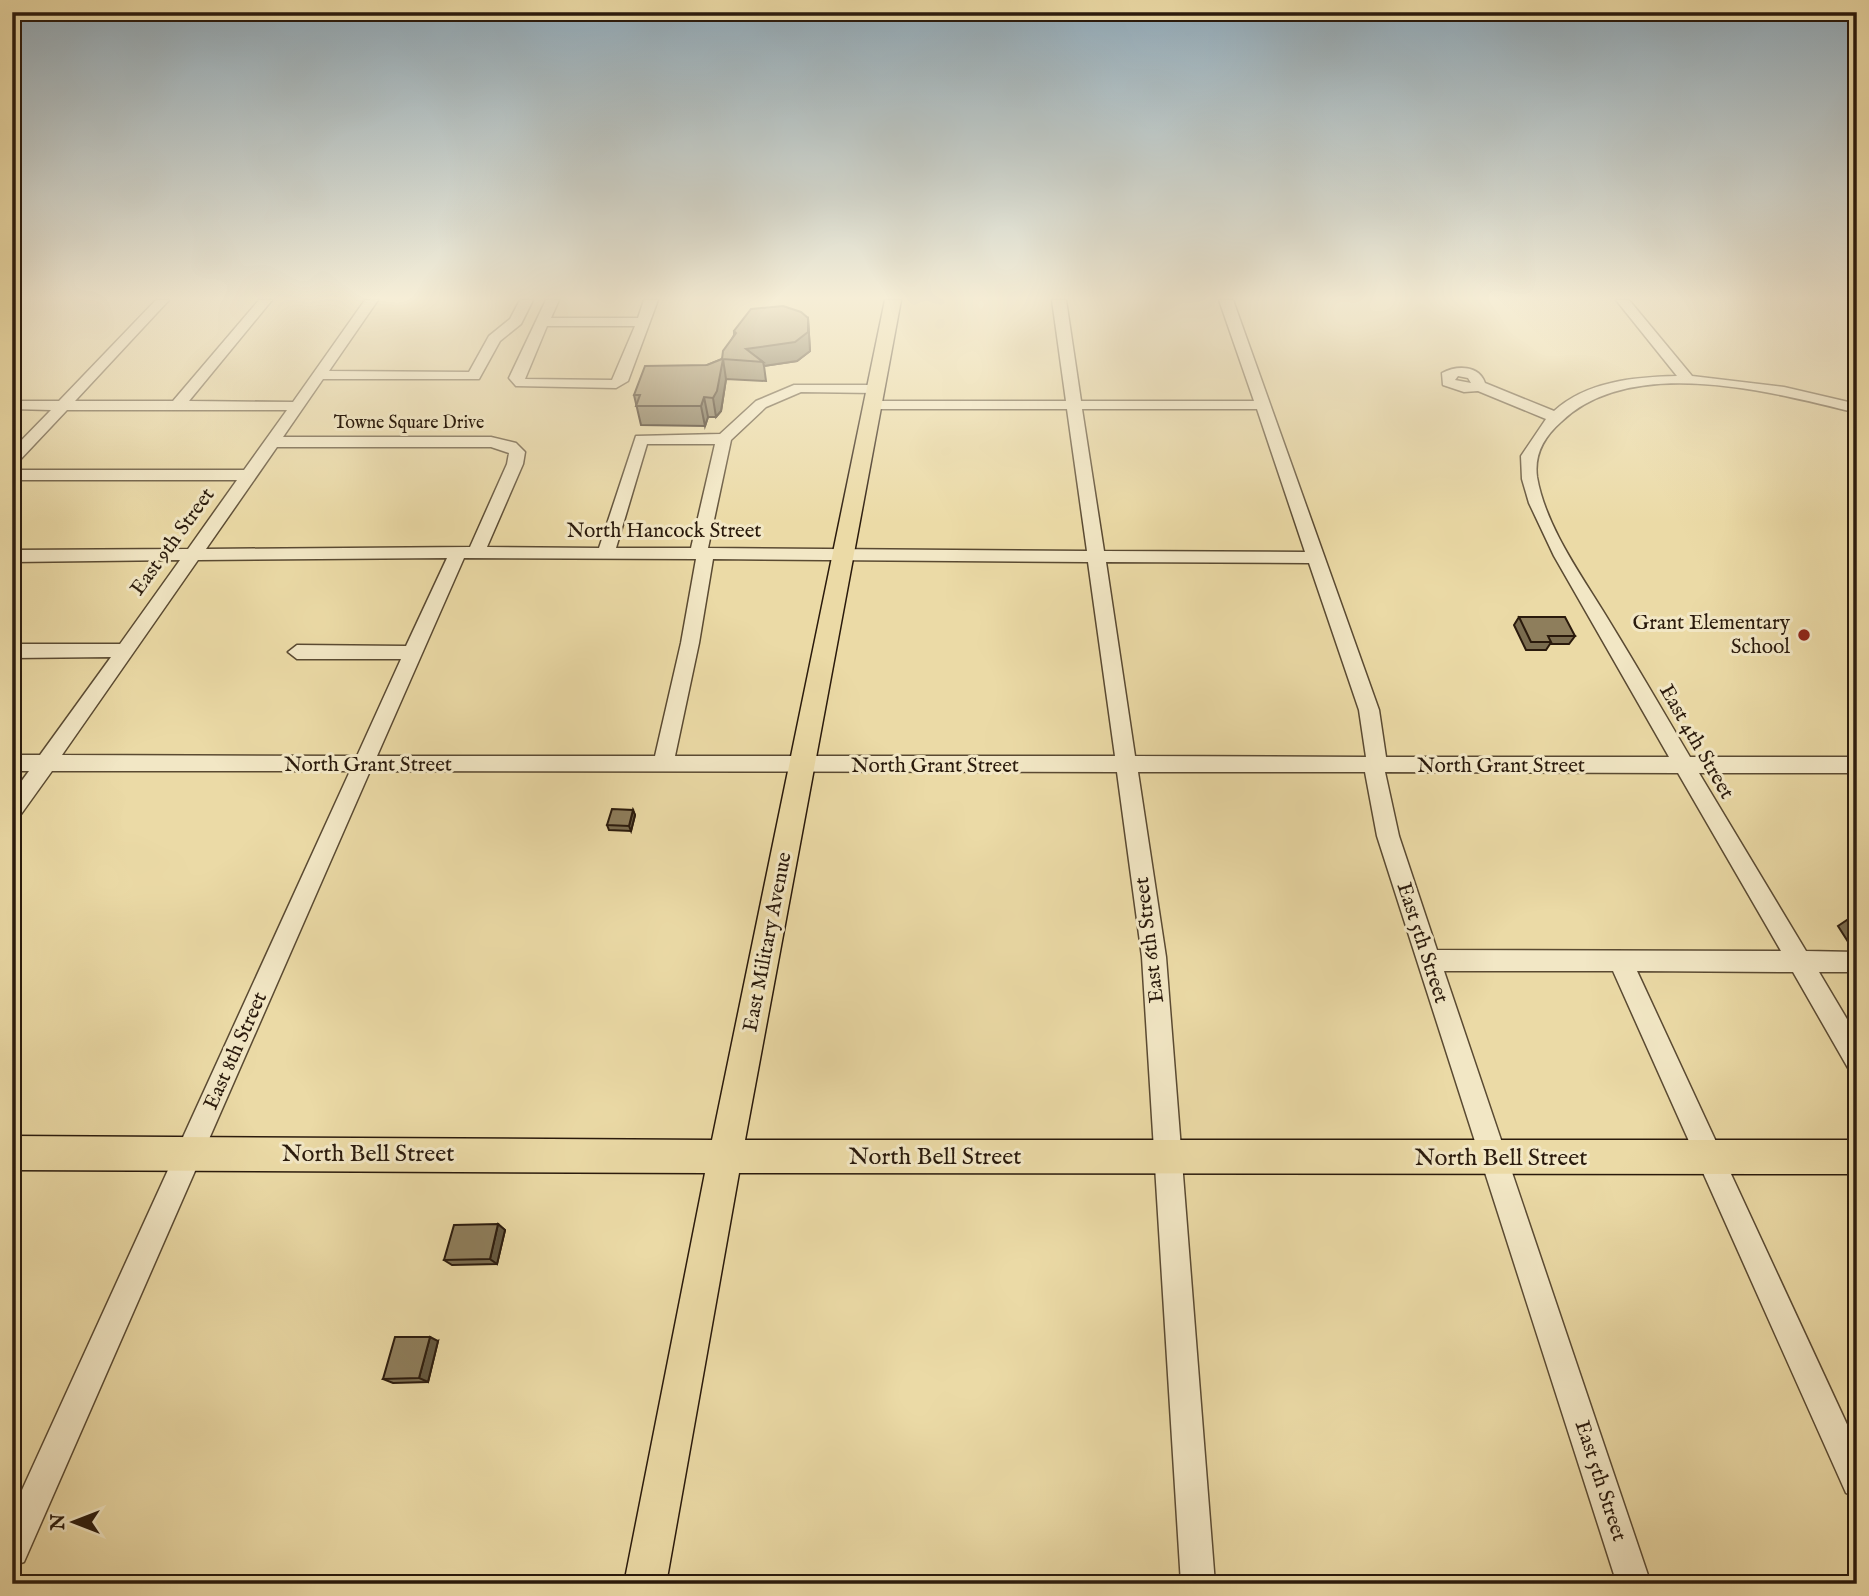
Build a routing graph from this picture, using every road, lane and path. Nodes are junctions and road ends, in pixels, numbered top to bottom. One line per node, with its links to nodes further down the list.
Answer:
1 (91, 374): 15 (street)
2 (204, 374): 16 (street)
3 (475, 374): 10 (street)
4 (518, 374): 5 (street)
5 (624, 374)
6 (879, 374): 13 (main road, East Military Avenue)
7 (1069, 374): 19 (street, East 6th Street)
8 (1252, 374): 17 (street, East 5th Street)
9 (1683, 374): 11 (street)
10 (320, 375): 18 (street, East 9th Street)
11 (1688, 381): 20 (street, East 4th Street); 21 (street, East 4th Street)
12 (1479, 386): 21 (street)
13 (875, 397): 19 (street); 22 (street); 31 (main road, East Military Avenue)
14 (12, 405): 15 (street)
15 (62, 405): 16 (street); 24 (street)
16 (178, 405): 18 (street)
17 (1263, 405): 19 (street); 34 (street, East 5th Street)
18 (298, 406): 23 (street, East 9th Street)
19 (1074, 407): 33 (street, East 6th Street)
20 (1857, 409)
21 (1553, 416): 44 (street, East 4th Street)
22 (724, 439): 29 (street); 30 (street)
23 (274, 442): 26 (street, East 9th Street); 27 (street, Towne Square Drive)
24 (12, 459)
25 (12, 475): 26 (street)
26 (250, 475): 28 (street, East 9th Street)
27 (467, 552): 28 (street, North Hancock Street); 29 (street, North Hancock Street); 38 (street, East 8th Street)
28 (192, 553): 32 (street, North Hancock Street); 35 (street, East 9th Street)
29 (607, 554): 30 (street, North Hancock Street)
30 (701, 554): 31 (street, North Hancock Street); 42 (street)
31 (845, 555): 33 (street, North Hancock Street); 43 (main road, East Military Avenue)
32 (12, 556)
33 (1098, 557): 34 (street, North Hancock Street); 47 (street, East 6th Street)
34 (1316, 558): 46 (street, East 5th Street)
35 (124, 650): 36 (street); 40 (street, East 9th Street)
36 (12, 651)
37 (297, 652): 38 (street)
38 (414, 653): 41 (street, East 8th Street)
39 (12, 763): 40 (street, North Grant Street)
40 (46, 763): 41 (street, North Grant Street); 48 (street, East 9th Street)
41 (364, 765): 42 (street, North Grant Street); 55 (street, East 8th Street)
42 (663, 765): 43 (street, North Grant Street)
43 (804, 765): 47 (street, North Grant Street); 56 (main road, East Military Avenue)
44 (1683, 765): 45 (street, North Grant Street); 46 (street, North Grant Street); 50 (street, East 4th Street)
45 (1857, 765)
46 (1374, 766): 47 (street, North Grant Street); 49 (street, East 5th Street)
47 (1128, 767): 60 (street, East 6th Street)
48 (12, 811)
49 (1428, 960): 52 (street); 57 (street, East 5th Street)
50 (1798, 961): 51 (street); 52 (street); 53 (street, East 4th Street)
51 (1857, 962)
52 (1621, 963): 59 (street)
53 (1857, 1060)
54 (12, 1153): 55 (main road, North Bell Street)
55 (191, 1153): 56 (main road, North Bell Street); 62 (street, East 8th Street)
56 (725, 1156): 60 (main road, North Bell Street); 63 (main road, East Military Avenue)
57 (1492, 1157): 59 (main road, North Bell Street); 60 (main road, North Bell Street); 65 (street, East 5th Street)
58 (1857, 1157): 59 (main road, North Bell Street)
59 (1707, 1158): 61 (street)
60 (1168, 1159): 64 (street, East 6th Street)
61 (1857, 1482)
62 (12, 1550)
63 (645, 1584)
64 (1198, 1584)
65 (1634, 1584)

